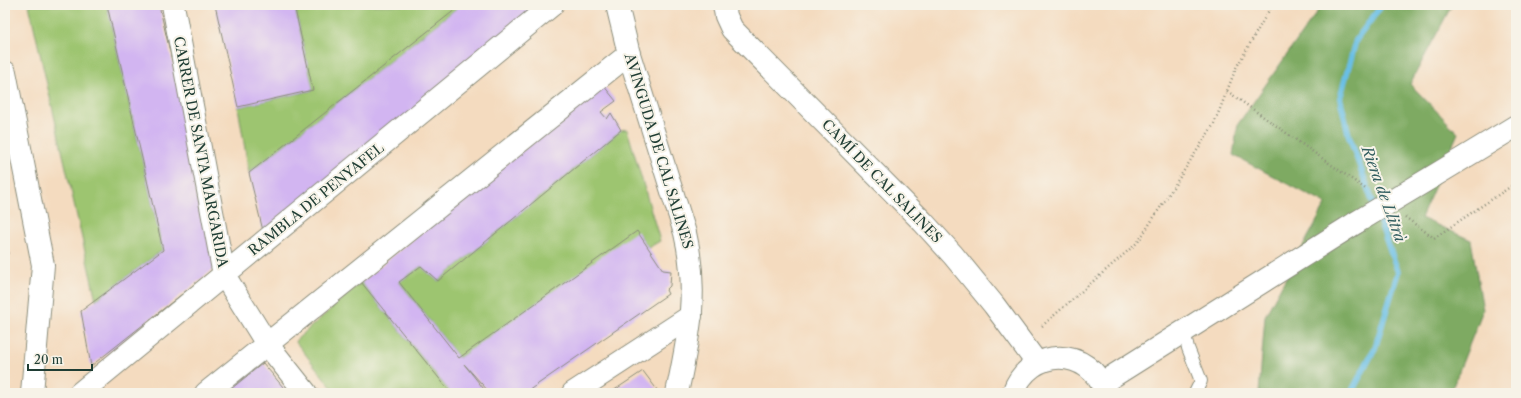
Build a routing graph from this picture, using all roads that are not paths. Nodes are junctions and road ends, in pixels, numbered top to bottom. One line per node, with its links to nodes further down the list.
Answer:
1 (173, 5): 8 (street, CARRER DE SANTA MARGARIDA)
2 (552, 5): 8 (street, RAMBLA DE PENYAFEL)
3 (617, 5): 5 (street, AVINGUDA DE CAL SALINES)
4 (724, 5): 12 (street, CAMÍ DE CAL SALINES)
5 (630, 54): 9 (street, AVINGUDA DE CAL SALINES); 11 (street)
6 (5, 72): 14 (street)
7 (1516, 126): 10 (street, bridge)
8 (224, 275): 11 (street, CARRER DE SANTA MARGARIDA); 15 (street, RAMBLA DE PENYAFEL)
9 (692, 316): 18 (street); 19 (street, AVINGUDA DE CAL SALINES)
10 (1184, 331): 13 (street); 21 (lane)
11 (267, 344): 16 (street); 17 (street, CARRER DE SANTA MARGARIDA)
12 (1037, 363): 13 (street); 20 (street)
13 (1104, 388)
14 (32, 393)
15 (80, 393)
16 (206, 393)
17 (306, 393)
18 (573, 393)
19 (677, 393)
20 (1013, 393)
21 (1195, 393)

